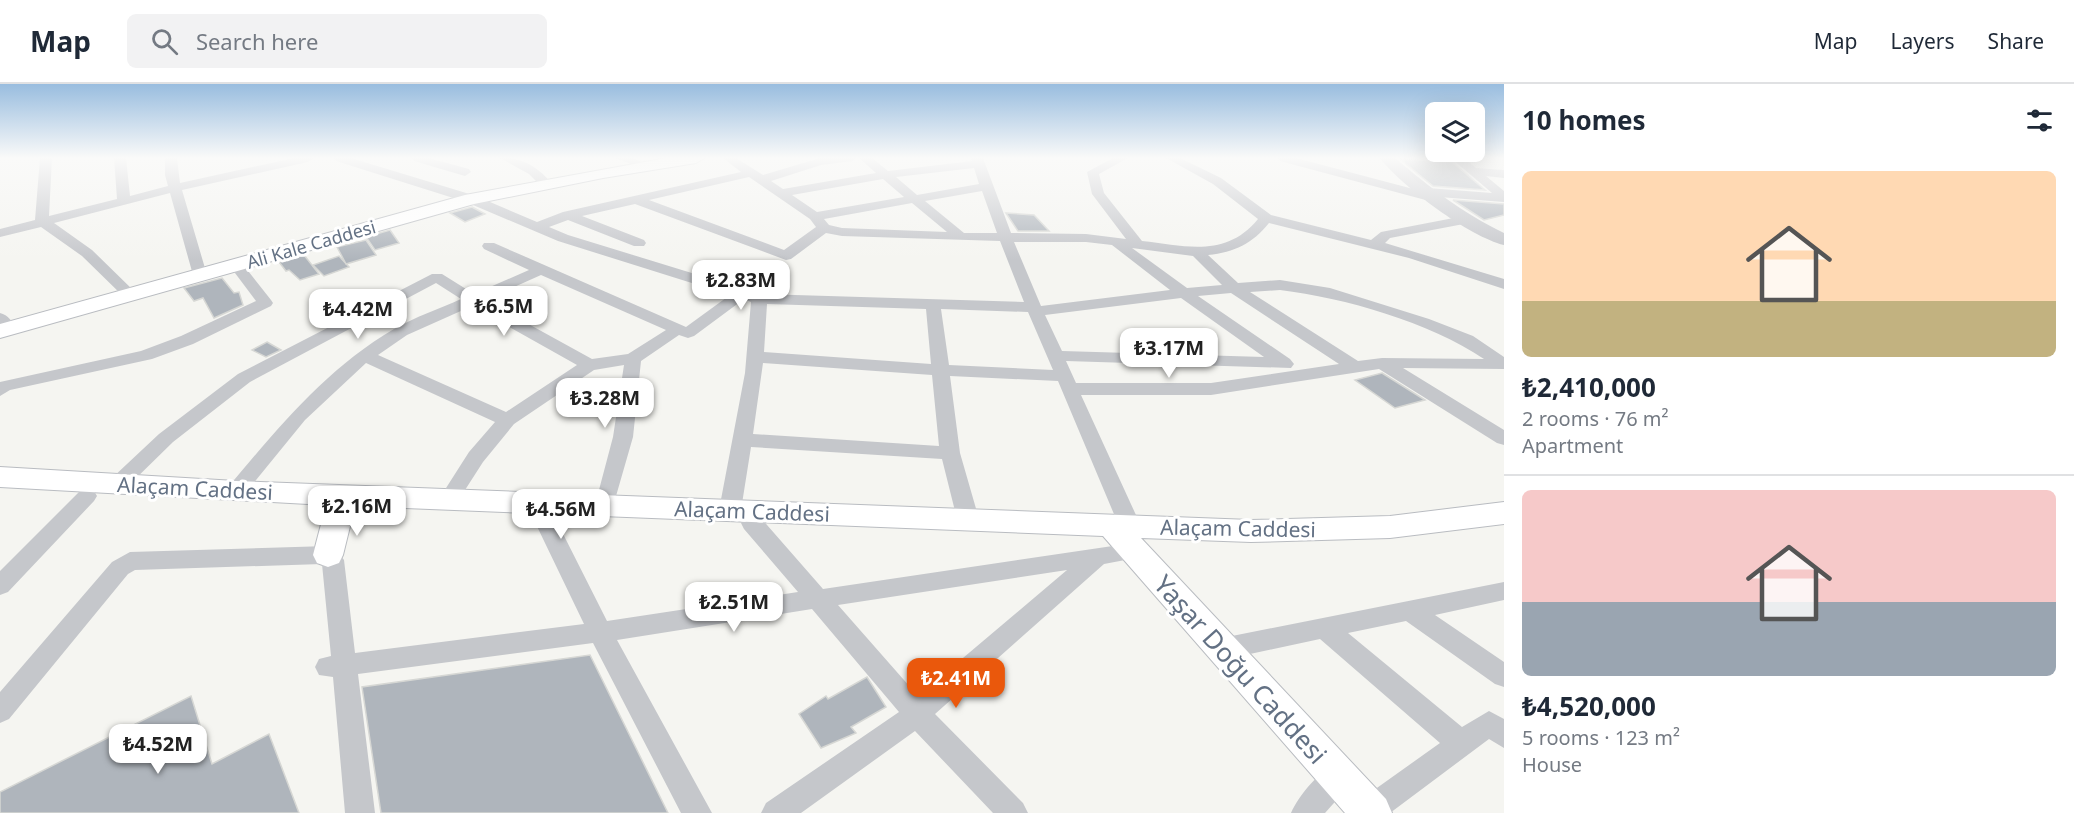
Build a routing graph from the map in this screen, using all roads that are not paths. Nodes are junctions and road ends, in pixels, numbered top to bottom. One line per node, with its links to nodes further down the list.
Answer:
1 (44, 192): 26 (street)
2 (123, 192): 22 (street)
3 (159, 192): 22 (street)
4 (176, 192): 41 (street)
5 (449, 192): 19 (street)
6 (503, 192): 19 (main road, Ali Kale Caddesi)
7 (676, 192): 21 (street)
8 (787, 192): 16 (street)
9 (907, 192): 20 (street)
10 (956, 192): 20 (street)
11 (988, 192): 31 (street)
12 (1098, 192): 37 (street)
13 (1231, 192): 24 (street)
14 (1418, 192): 17 (street)
15 (1427, 192): 17 (street)
16 (781, 193): 27 (street)
17 (1430, 195): 18 (street); 25 (street)
18 (1504, 198)
19 (471, 199): 28 (street); 39 (main road, Ali Kale Caddesi)
20 (915, 199): 27 (street); 30 (street)
21 (637, 200): 23 (street); 27 (street)
22 (124, 201): 26 (street)
23 (568, 216): 28 (street); 33 (street)
24 (1266, 219): 35 (street); 38 (street)
25 (1464, 220): 32 (street); 35 (street)
26 (42, 221): 29 (street); 45 (street)
27 (820, 222): 30 (street)
28 (540, 226): 46 (street)
29 (0, 233)
30 (961, 237): 31 (street)
31 (1005, 237): 34 (street); 49 (street)
32 (1504, 240)
33 (639, 243)
34 (1117, 243): 37 (street); 44 (street)
35 (1374, 245): 42 (street)
36 (489, 246): 40 (street)
37 (1139, 246): 38 (street)
38 (1197, 252): 43 (street)
39 (236, 265): 41 (main road, Ali Kale Caddesi); 64 (street)
40 (541, 270): 47 (street); 51 (street)
41 (200, 275): 45 (main road, Ali Kale Caddesi)
42 (1504, 284)
43 (1234, 288): 44 (street); 58 (street); 60 (street)
44 (1185, 293): 49 (street); 56 (street)
45 (130, 295): 50 (main road, Ali Kale Caddesi)
46 (750, 296): 48 (street); 51 (street); 54 (street)
47 (473, 300): 52 (street); 59 (street); 70 (street)
48 (933, 304): 49 (street); 61 (street)
49 (1035, 309): 53 (street)
50 (3, 326)
51 (678, 328): 55 (street)
52 (365, 356): 65 (street); 73 (street)
53 (1055, 356): 56 (street); 63 (street)
54 (755, 357): 61 (street); 67 (street)
55 (633, 359): 59 (street); 76 (street)
56 (1284, 363): 62 (street)
57 (1382, 363): 58 (street); 60 (street); 66 (street)
58 (1504, 364)
59 (590, 365): 65 (street)
60 (1355, 367): 62 (street)
61 (939, 370): 63 (street); 68 (street)
62 (1300, 375): 63 (street)
63 (1067, 382): 81 (street)
64 (1, 386)
65 (507, 420): 74 (street)
66 (1504, 439)
67 (742, 440): 68 (street); 79 (street)
68 (950, 453): 80 (street)
69 (0, 477): 71 (main road, Alaçam Caddesi)
70 (118, 484): 71 (main road, Alaçam Caddesi); 73 (main road, Alaçam Caddesi)
71 (87, 489): 72 (main road, Alaçam Caddesi); 75 (main road, Alaçam Caddesi); 83 (street)
72 (0, 490)
73 (236, 491): 75 (main road, Alaçam Caddesi)
74 (449, 499): 75 (main road, Alaçam Caddesi); 76 (main road, Alaçam Caddesi)
75 (342, 502): 78 (main road, Alaçam Caddesi); 82 (main road)
76 (605, 505): 79 (main road, Alaçam Caddesi)
77 (1504, 513): 81 (main road, Alaçam Caddesi)
78 (543, 516): 79 (main road, Alaçam Caddesi); 88 (street)
79 (741, 516): 80 (main road, Alaçam Caddesi); 81 (main road, Alaçam Caddesi); 85 (street)
80 (969, 519): 81 (main road, Alaçam Caddesi)
81 (1119, 540): 85 (street); 89 (main road, Yaşar Doğu Caddesi); 93 (street)
82 (328, 555): 90 (street); 92 (street)
83 (0, 586)
84 (1501, 594): 86 (street)
85 (816, 599): 88 (street); 93 (street)
86 (1409, 610): 87 (street); 91 (street)
87 (1323, 627): 89 (street); 95 (street)
88 (600, 632): 90 (street); 99 (street)
89 (1221, 649): 96 (main road, Yaşar Doğu Caddesi)
90 (336, 666): 98 (street)
91 (1504, 676)
92 (0, 711)
93 (916, 714): 100 (street); 101 (street)
94 (1504, 735): 95 (street)
95 (1459, 742): 97 (street)
96 (1339, 776): 97 (main road, Yaşar Doğu Caddesi); 102 (street)
97 (1371, 812)
98 (360, 813)
99 (697, 813)
100 (776, 813)
101 (1013, 813)
102 (1306, 813)

